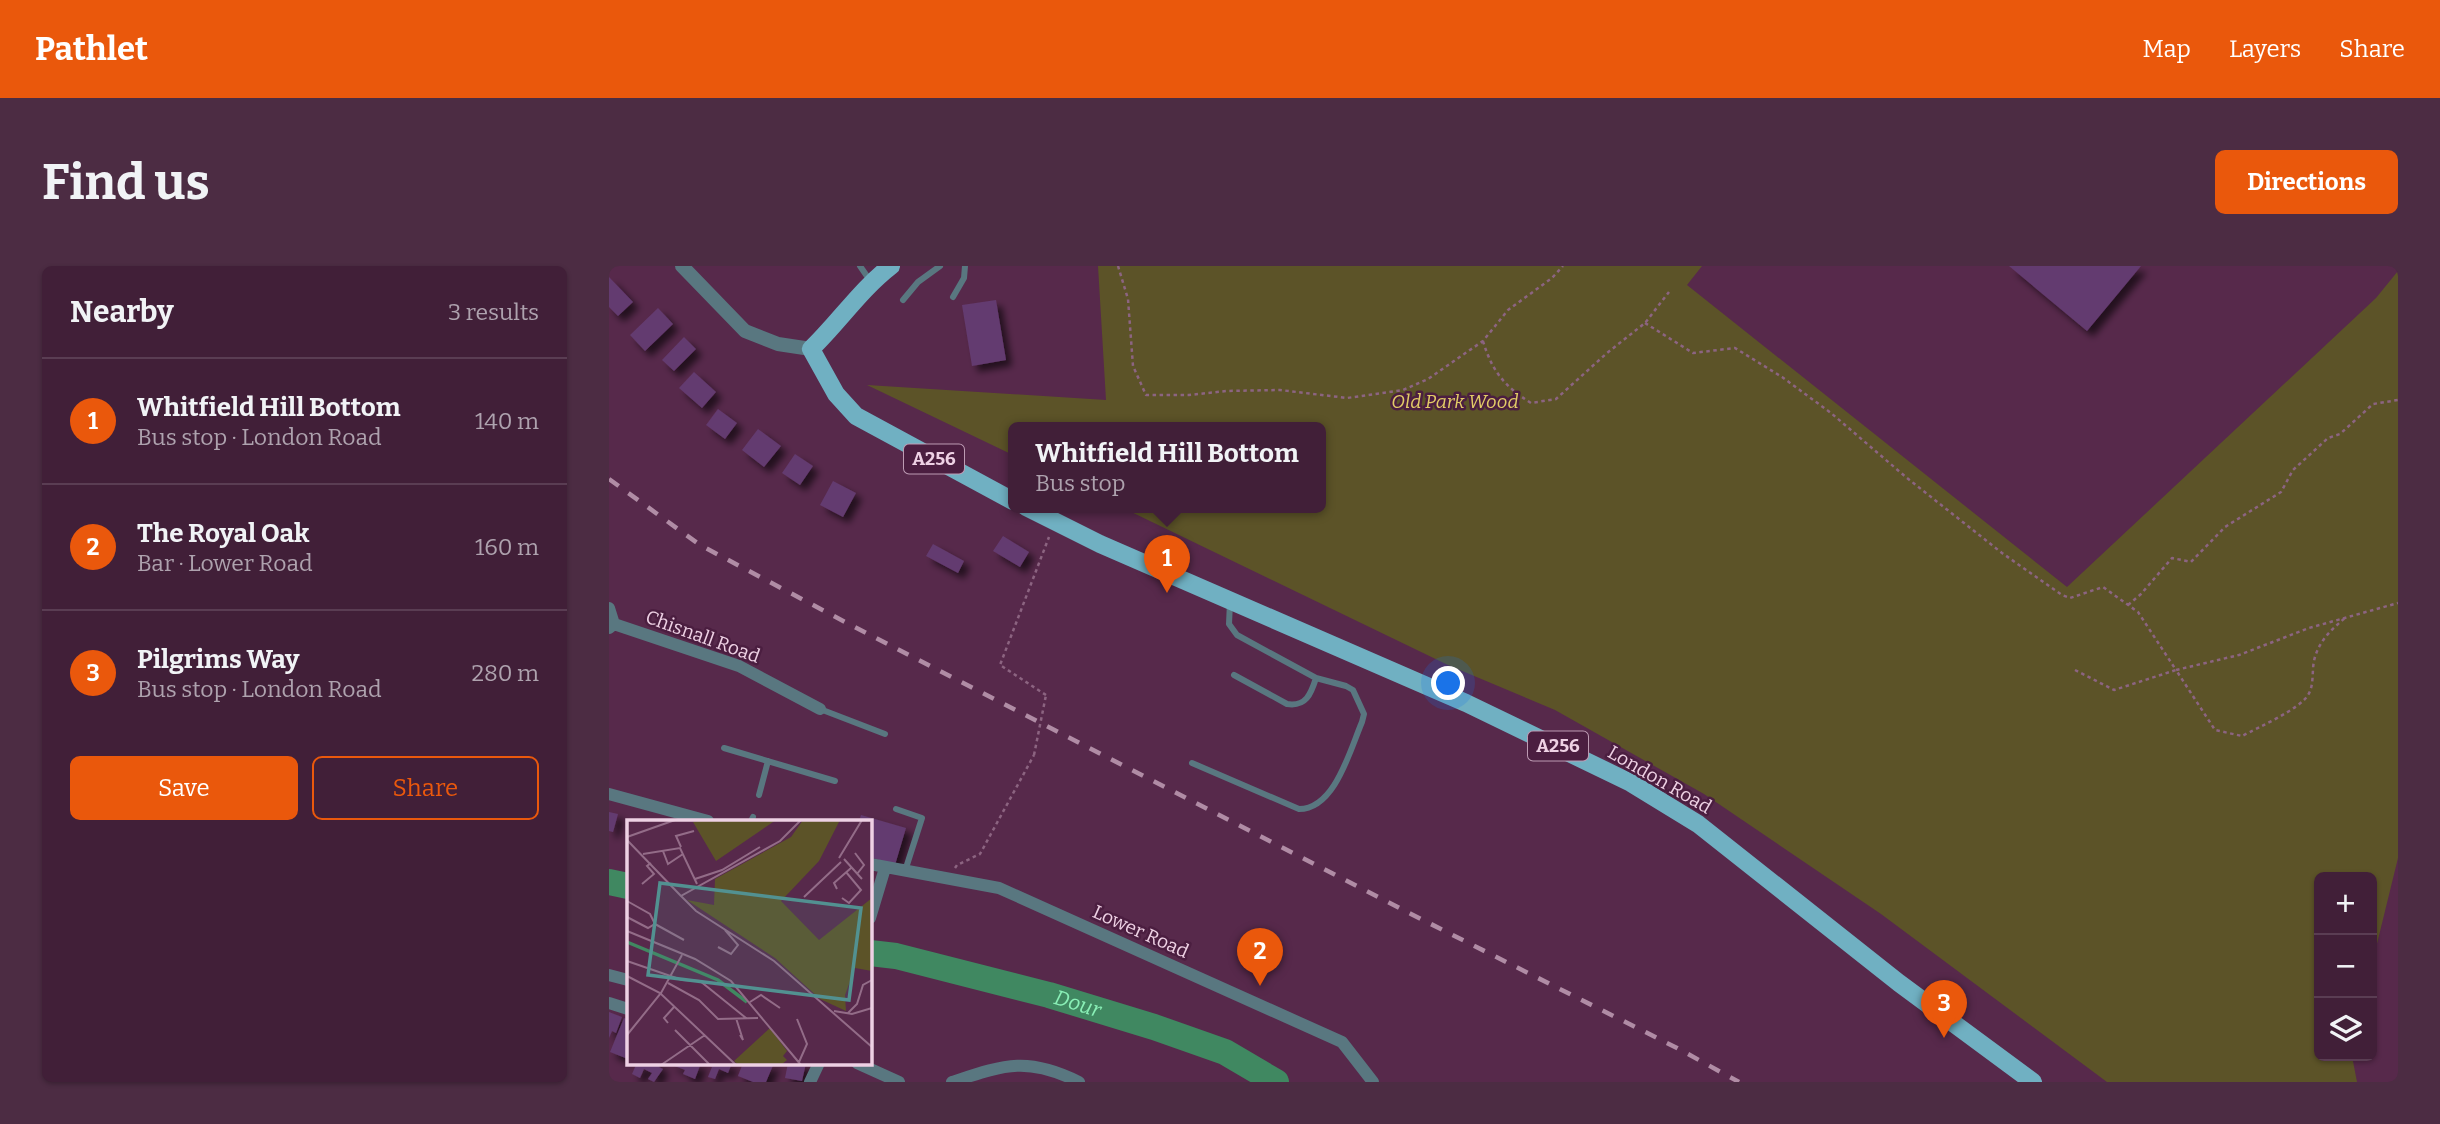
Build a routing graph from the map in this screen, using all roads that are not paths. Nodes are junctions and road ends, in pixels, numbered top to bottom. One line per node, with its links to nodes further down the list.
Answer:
1 (682, 266): 9 (street)
2 (860, 266): 6 (lane)
3 (891, 266): 6 (main road)
4 (940, 266): 8 (lane)
5 (965, 266): 7 (lane)
6 (872, 283): 9 (main road)
7 (953, 297)
8 (903, 300)
9 (811, 349): 10 (main road, A256)
10 (1008, 497)
11 (1037, 513): 12 (main road, London Road / A256)
12 (1230, 600): 16 (lane); 42 (main road, London Road / A256)
13 (609, 608): 14 (street)
14 (612, 626): 17 (street, Chisnall Road)
15 (1234, 675): 16 (lane)
16 (1316, 678): 21 (lane)
17 (820, 709): 18 (lane)
18 (885, 734)
19 (724, 748): 20 (lane)
20 (768, 761): 22 (lane); 24 (lane)
21 (1192, 763)
22 (835, 781)
23 (609, 794): 26 (street)
24 (759, 795)
25 (897, 809): 29 (lane)
26 (704, 820)
27 (871, 864): 28 (street, Lower Road)
28 (885, 868): 29 (street, Lower Road); 30 (street)
29 (905, 871): 41 (street, Lower Road)
30 (871, 915)
31 (609, 975): 32 (street)
32 (627, 980)
33 (609, 1003): 34 (street)
34 (627, 1009)
35 (818, 1065): 37 (street)
36 (861, 1065): 38 (street)
37 (810, 1082)
38 (899, 1082)
39 (952, 1082): 40 (street)
40 (1079, 1082)
41 (1373, 1082)
42 (2033, 1082)

